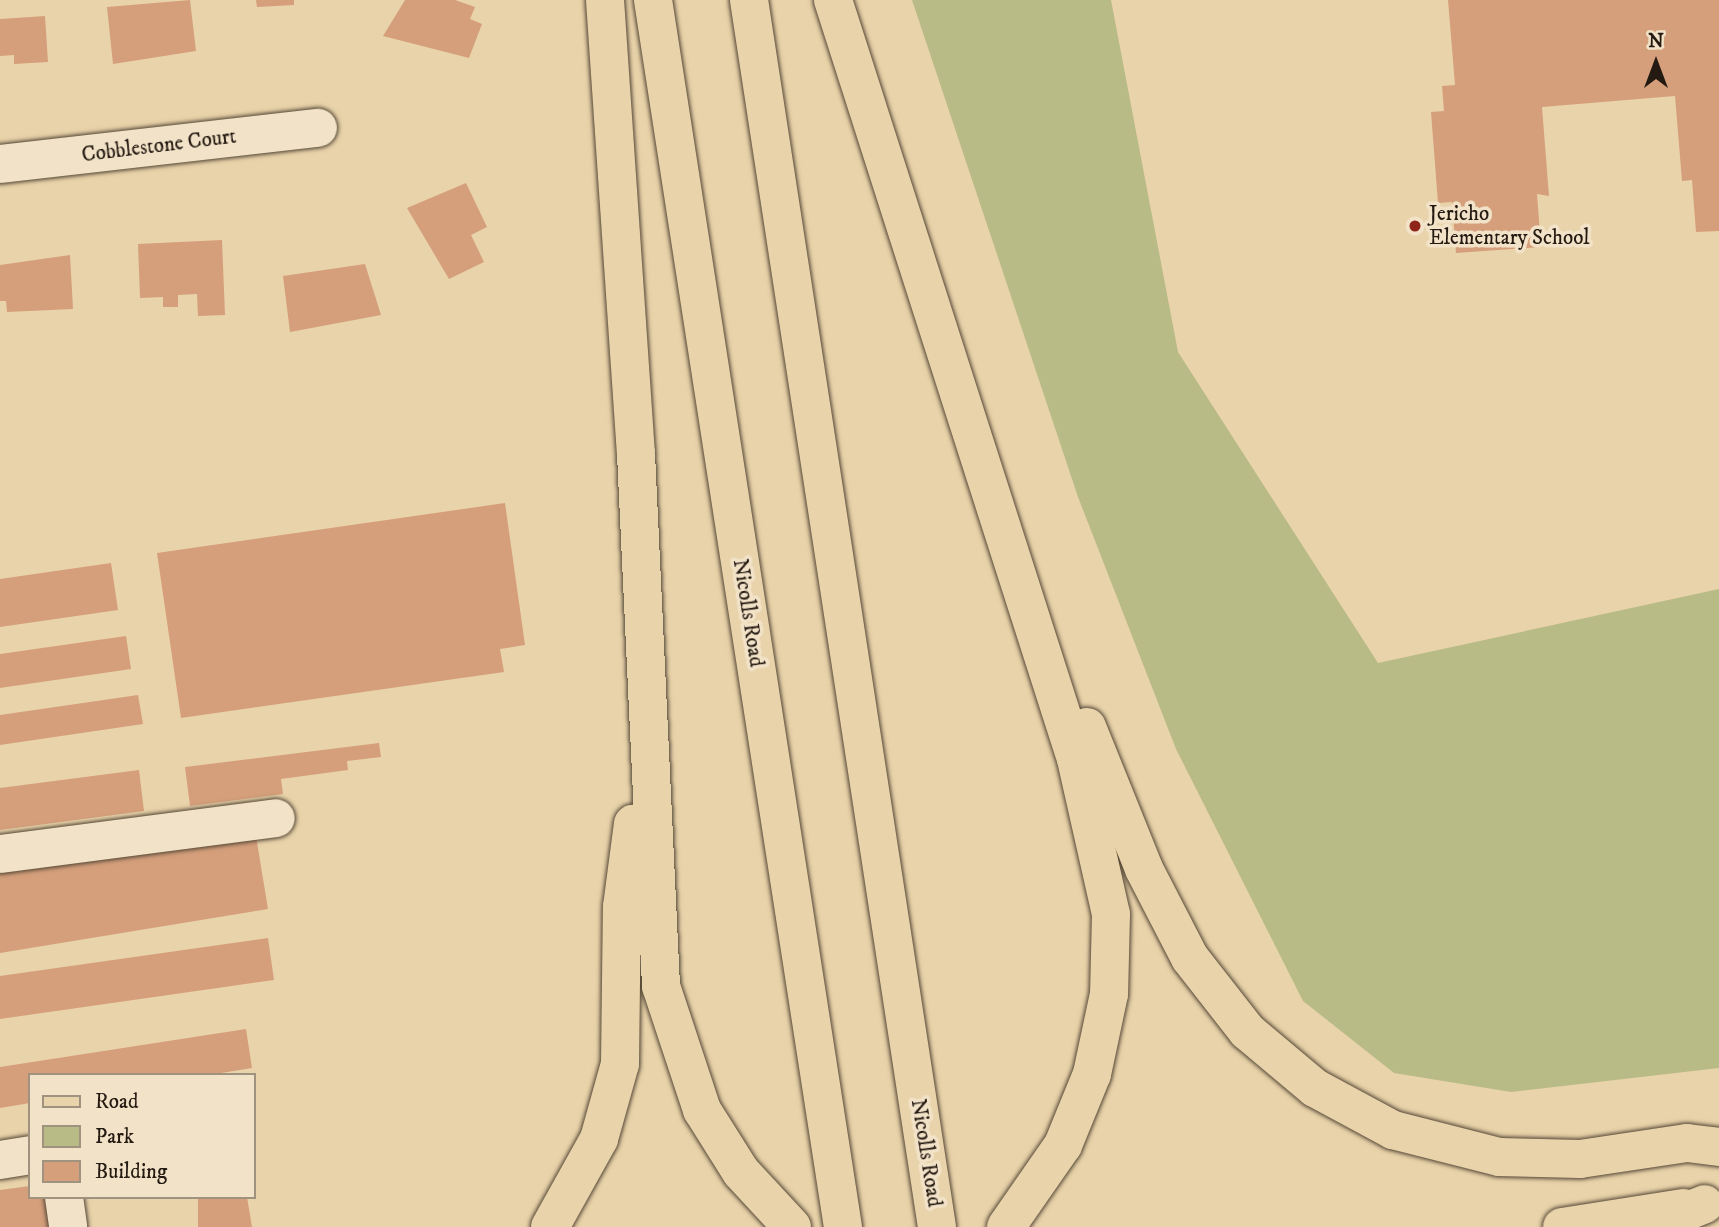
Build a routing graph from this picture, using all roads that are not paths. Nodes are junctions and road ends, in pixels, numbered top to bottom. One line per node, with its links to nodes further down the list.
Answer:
1 (604, 0): 8 (main road)
2 (653, 0): 19 (main road, Nicolls Road)
3 (749, 0): 20 (main road, Nicolls Road)
4 (833, 0): 7 (main road)
5 (318, 128): 6 (street, Cobblestone Court)
6 (0, 164)
7 (1027, 599): 11 (main road); 21 (main road)
8 (647, 721): 17 (main road); 18 (main road)
9 (276, 818): 10 (street)
10 (0, 854)
11 (1719, 1147)
12 (28, 1155): 13 (street)
13 (0, 1160)
14 (64, 1199): 16 (street)
15 (1712, 1203): 22 (main road); 23 (main road)
16 (68, 1227)
17 (550, 1227)
18 (792, 1227)
19 (843, 1227)
20 (937, 1227)
21 (1006, 1227)
22 (1562, 1227)
23 (1648, 1227)

